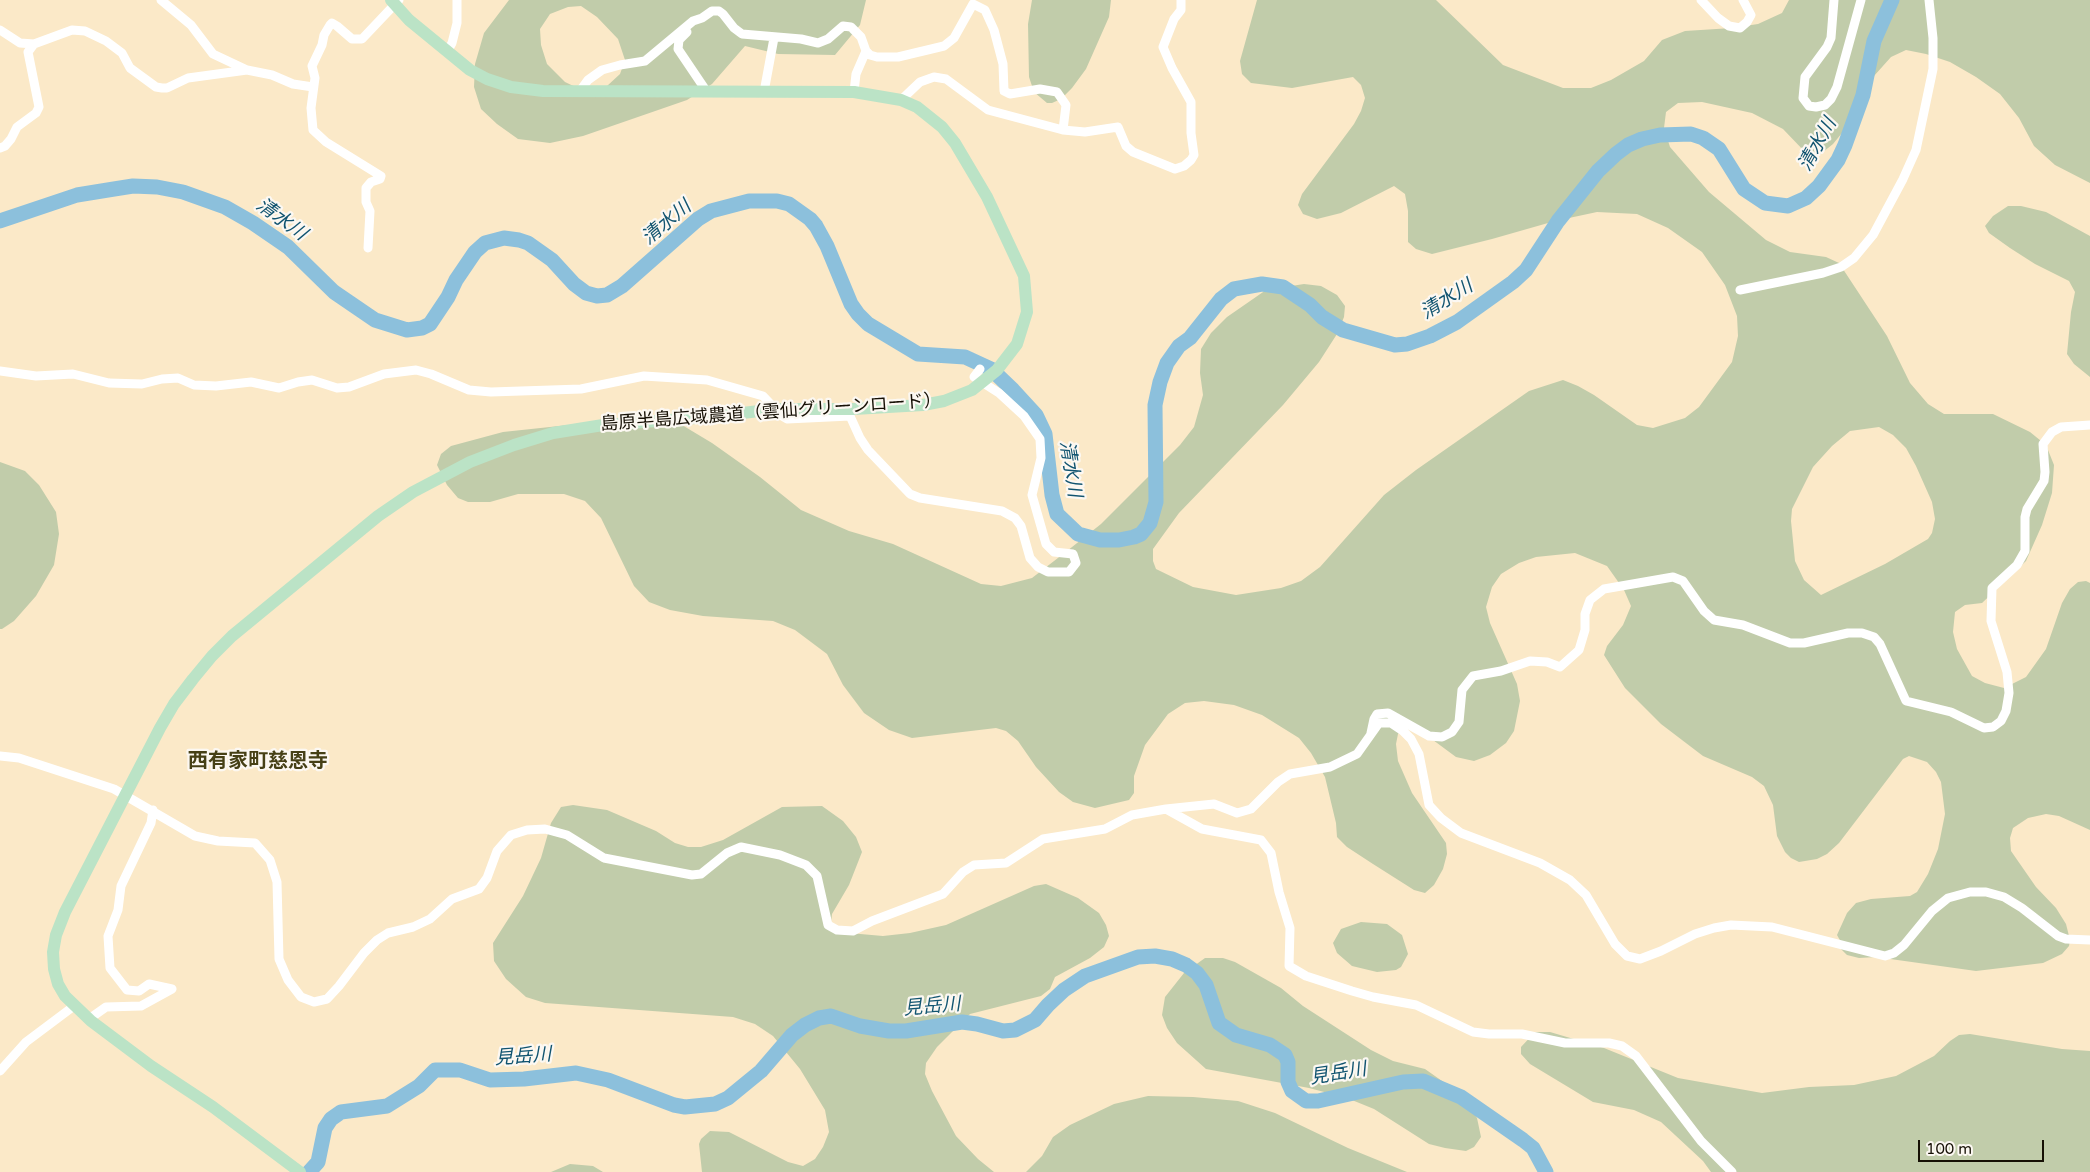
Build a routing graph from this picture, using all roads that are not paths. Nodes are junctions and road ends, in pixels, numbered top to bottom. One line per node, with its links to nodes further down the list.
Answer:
1 (162, 0): 16 (street)
2 (457, 0): 15 (street)
3 (1181, 0): 23 (street)
4 (1701, 0): 5 (street)
5 (1744, 0)
6 (1834, 0): 7 (street)
7 (1861, 0)
8 (1929, 0): 26 (street)
9 (395, 2): 15 (street, 島原半島広域農道（雲仙グリーンロード）); 17 (street)
10 (702, 18): 12 (street); 18 (street); 19 (street)
11 (0, 30): 13 (street)
12 (774, 38): 14 (street); 20 (street)
13 (34, 44): 16 (street); 24 (street)
14 (866, 51): 21 (street); 23 (street)
15 (447, 52): 18 (street, 島原半島広域農道（雲仙グリーンロード）)
16 (247, 70): 17 (street)
17 (313, 87): 25 (street)
18 (580, 92): 19 (street, 島原半島広域農道（雲仙グリーンロード）)
19 (707, 92): 20 (street, 島原半島広域農道（雲仙グリーンロード）)
20 (764, 92): 21 (street, 島原半島広域農道（雲仙グリーンロード）)
21 (854, 92): 22 (street, 島原半島広域農道（雲仙グリーンロード）)
22 (901, 100): 23 (street); 29 (street, 島原半島広域農道（雲仙グリーンロード）)
23 (1063, 130)
24 (0, 148)
25 (368, 248)
26 (1740, 290)
27 (980, 369): 29 (street)
28 (0, 371): 29 (street)
29 (776, 409): 33 (street, 島原半島広域農道（雲仙グリーンロード）)
30 (2090, 425): 31 (street)
31 (1371, 735): 34 (street); 36 (street)
32 (0, 756): 33 (street)
33 (126, 794): 35 (street); 37 (street, 島原半島広域農道（雲仙グリーンロード）)
34 (1166, 809): 35 (street); 41 (street)
35 (153, 810): 38 (street)
36 (2090, 940)
37 (74, 1006): 38 (street, 島原半島広域農道（雲仙グリーンロード）); 39 (street)
38 (88, 1019): 40 (street, 島原半島広域農道（雲仙グリーンロード）)
39 (0, 1071)
40 (296, 1168)
41 (1732, 1172)

